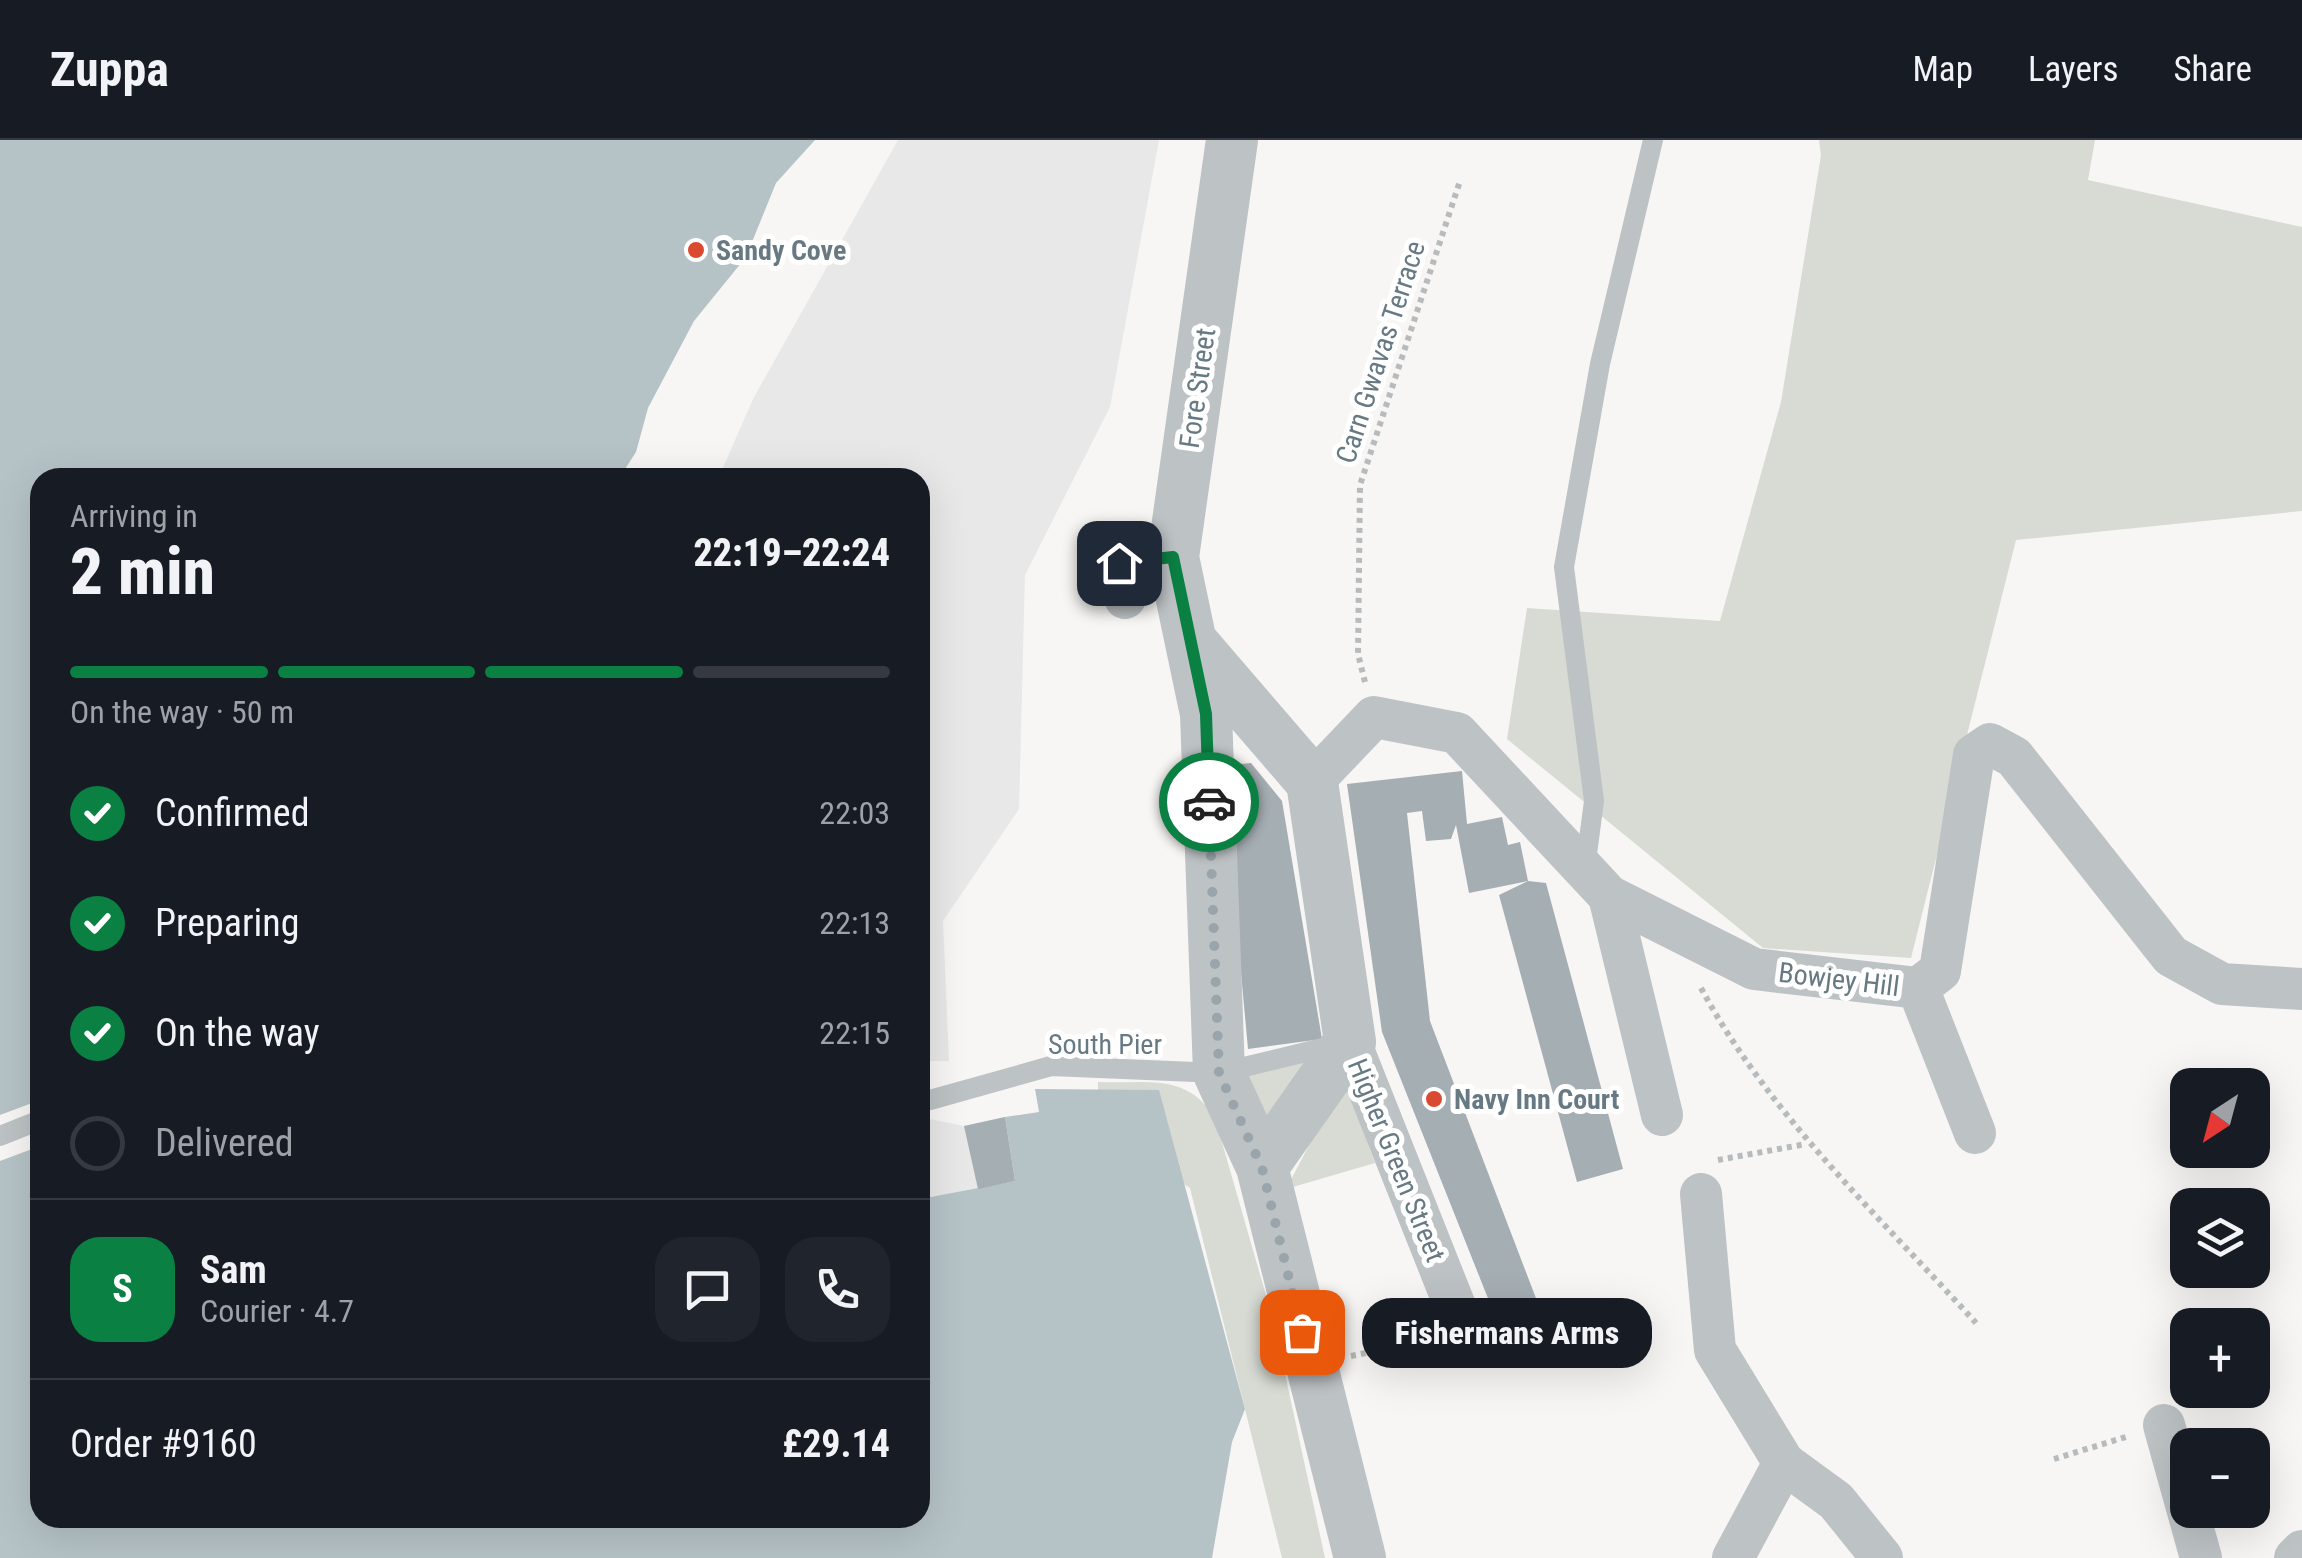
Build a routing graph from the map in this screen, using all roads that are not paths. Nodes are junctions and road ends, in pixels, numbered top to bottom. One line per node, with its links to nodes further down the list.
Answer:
1 (1232, 140): 3 (street, Fore Street)
2 (1653, 140): 7 (lane)
3 (1173, 557): 4 (street); 5 (street, Fore Street)
4 (1120, 568)
5 (1186, 636): 6 (street); 11 (street, Fore Street)
6 (1312, 782): 7 (street, Bowjey Hill); 10 (street, Higher Green Street)
7 (1597, 884): 8 (street, Bowjey Hill); 13 (street)
8 (1918, 988): 9 (street, Bowjey Hill); 15 (street)
9 (2302, 989)
10 (1350, 1042): 11 (lane, South Pier); 17 (street, Higher Green Street); 19 (street, Higher Green Street)
11 (1219, 1073): 12 (lane, South Pier); 17 (street)
12 (930, 1100)
13 (1662, 1115)
14 (30, 1124): 16 (lane)
15 (1975, 1133)
16 (0, 1136)
17 (1262, 1168): 23 (street)
18 (1700, 1194): 21 (street)
19 (1456, 1335)
20 (2164, 1426): 26 (street)
21 (1784, 1464): 24 (street); 25 (street)
22 (2302, 1552): 27 (street)
23 (1360, 1558)
24 (1733, 1558)
25 (1882, 1558)
26 (2200, 1558)
27 (2295, 1558)

